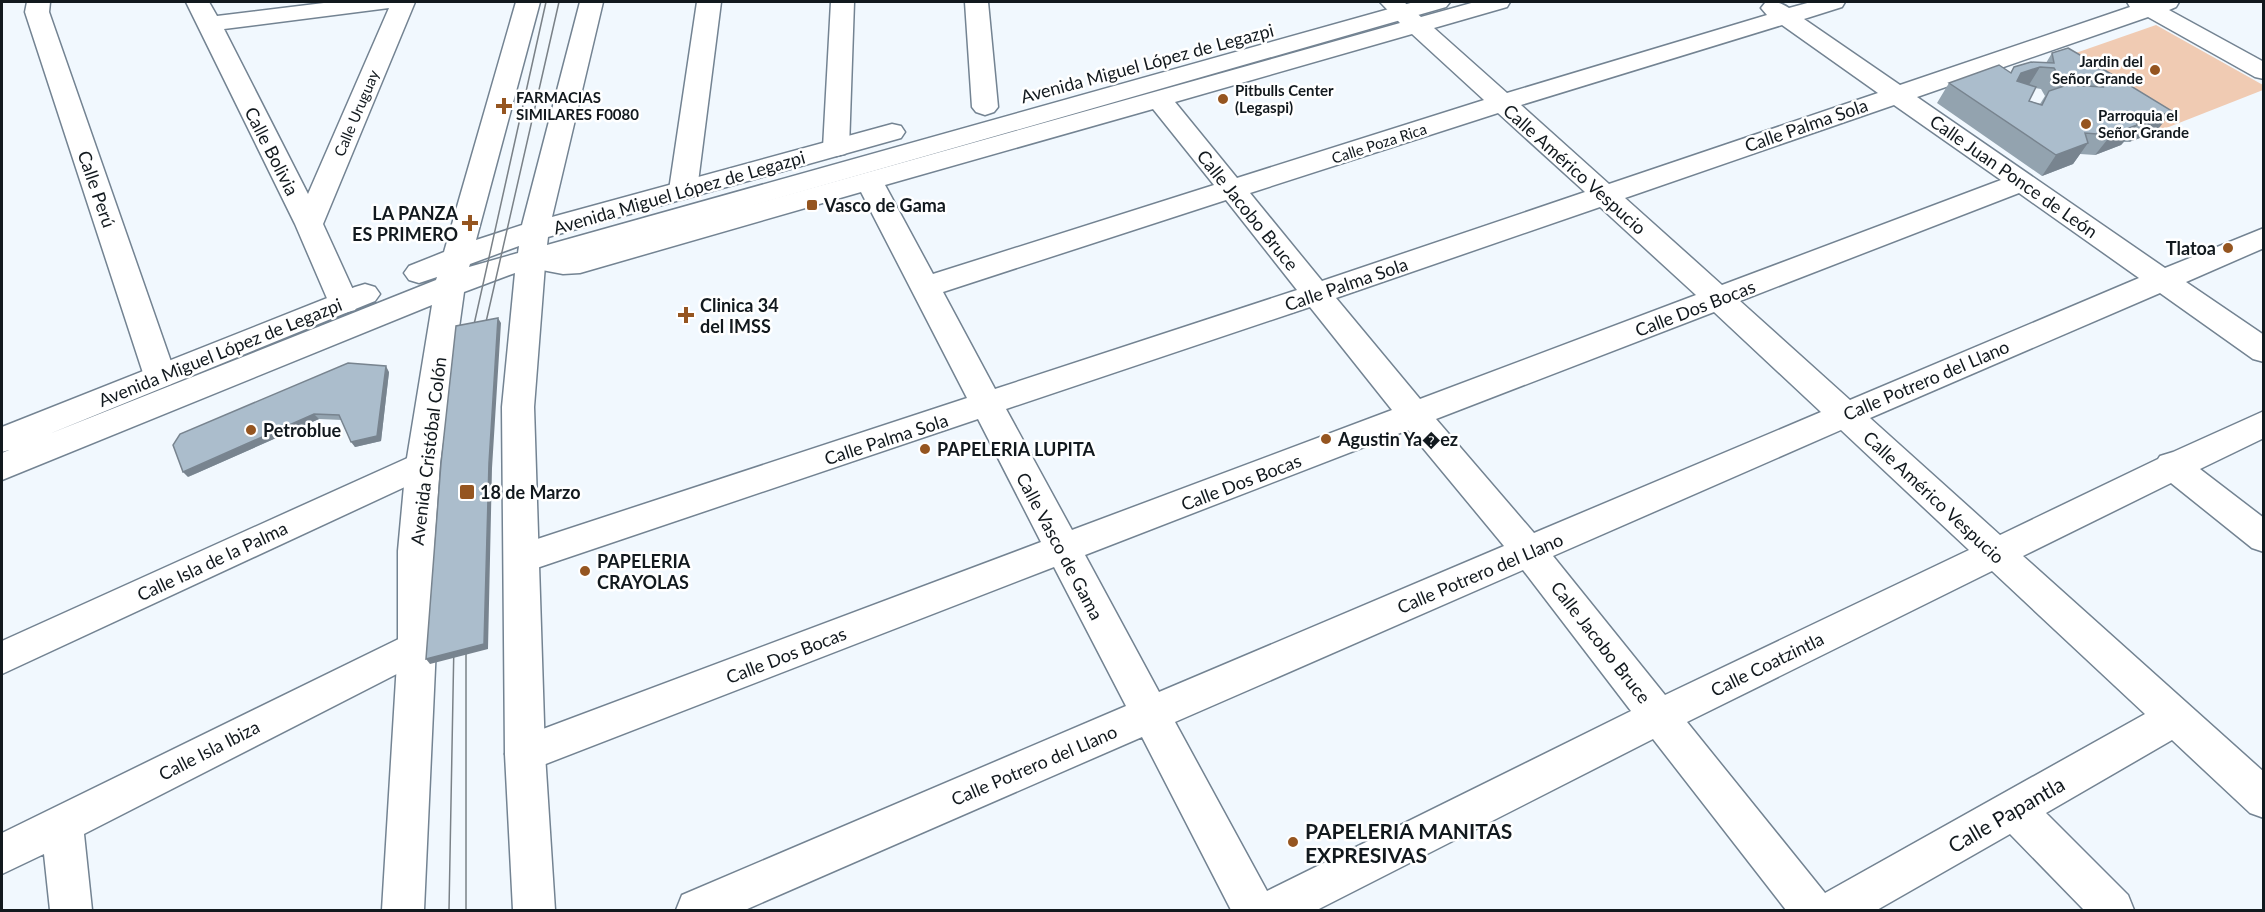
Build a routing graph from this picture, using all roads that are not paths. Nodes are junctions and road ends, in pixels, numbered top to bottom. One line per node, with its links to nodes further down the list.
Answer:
1 (38, 2): 37 (street, Calle Perú)
2 (384, 2): 15 (street)
3 (403, 2): 27 (street, Calle Uruguay)
4 (528, 2): 30 (street, Avenida Cristóbal Colón)
5 (591, 2): 29 (street)
6 (709, 2): 24 (street)
7 (842, 2): 21 (street)
8 (1438, 2): 14 (street, Avenida Miguel López de Legazpi)
9 (1499, 2): 14 (street, Avenida Miguel López de Legazpi)
10 (1834, 2): 13 (street, Calle Poza Rica)
11 (983, 3): 20 (street)
12 (2152, 4): 16 (street); 17 (street, Calle Palma Sola)
13 (1775, 9): 17 (street, Calle Juan Ponce de León); 19 (street, Calle Poza Rica)
14 (1396, 10): 18 (street, Avenida Miguel López de Legazpi); 19 (street, Calle Américo Vespucio); 20 (street, Avenida Miguel López de Legazpi); 29 (street, Avenida Miguel López de Legazpi)
15 (203, 13): 27 (street, Calle Bolivia)
16 (2264, 72)
17 (1897, 94): 23 (street, Calle Juan Ponce de León); 26 (street, Calle Palma Sola)
18 (1158, 98): 22 (street, Avenida Miguel López de Legazpi); 25 (street, Calle Jacobo Bruce)
19 (1502, 103): 25 (street, Calle Poza Rica); 26 (street, Calle Américo Vespucio)
20 (985, 107): 21 (street, Avenida Miguel López de Legazpi)
21 (836, 148): 24 (street, Avenida Miguel López de Legazpi)
22 (869, 181): 29 (street, Avenida Miguel López de Legazpi); 32 (street, Calle Vasco de Gama)
23 (2022, 182): 31 (street, Calle Juan Ponce de León); 34 (street, Calle Dos Bocas)
24 (683, 190): 29 (street, Avenida Miguel López de Legazpi)
25 (1230, 190): 32 (street, Calle Poza Rica); 33 (street, Calle Jacobo Bruce)
26 (1604, 194): 33 (street, Calle Palma Sola); 34 (street, Calle Américo Vespucio)
27 (309, 224): 35 (street, Calle Bolivia)
28 (2264, 237): 31 (street, Calle Potrero del Llano)
29 (533, 245): 30 (street, Avenida Miguel López de Legazpi); 50 (street)
30 (454, 271): 35 (street, Avenida Miguel López de Legazpi); 43 (street, Avenida Cristóbal Colón); 45 (street, Avenida Miguel López de Legazpi)
31 (2162, 280): 36 (street, Calle Juan Ponce de León); 39 (street, Calle Potrero del Llano)
32 (925, 287): 38 (street, Calle Vasco de Gama)
33 (1317, 294): 38 (street, Calle Palma Sola); 40 (street, Calle Jacobo Bruce)
34 (1719, 299): 39 (street, Calle Américo Vespucio); 40 (street, Calle Dos Bocas)
35 (344, 303): 37 (street, Avenida Miguel López de Legazpi)
36 (2264, 351)
37 (160, 376): 42 (street, Avenida Miguel López de Legazpi)
38 (985, 406): 47 (street, Calle Vasco de Gama); 50 (street, Calle Palma Sola)
39 (1845, 415): 48 (street, Calle Potrero del Llano); 49 (street, Calle Américo Vespucio)
40 (1414, 416): 47 (street, Calle Dos Bocas); 48 (street, Calle Jacobo Bruce)
41 (2264, 423): 44 (street, Calle Coatzintla)
42 (2, 440)
43 (423, 464): 51 (street, Avenida Cristóbal Colón); 52 (street, Calle Isla de la Palma)
44 (2172, 465): 46 (street); 49 (street, Calle Coatzintla)
45 (2, 467)
46 (2264, 538)
47 (1062, 549): 53 (street, Calle Vasco de Gama); 56 (street, Calle Dos Bocas)
48 (1529, 552): 53 (street, Calle Potrero del Llano); 54 (street, Calle Jacobo Bruce)
49 (1995, 553): 54 (street, Calle Coatzintla); 55 (street, Calle Américo Vespucio)
50 (522, 558): 56 (street)
51 (417, 646): 59 (street, Calle Isla Ibiza); 62 (street, Avenida Cristóbal Colón)
52 (2, 658)
53 (1150, 715): 64 (street, Calle Potrero del Llano); 65 (street, Calle Vasco de Gama)
54 (1660, 716): 66 (street, Calle Coatzintla); 67 (street, Calle Jacobo Bruce)
55 (2176, 717): 57 (street, Calle Américo Vespucio); 58 (street, Calle Papantla)
56 (525, 754): 63 (street)
57 (2264, 799)
58 (2014, 809): 68 (street, Calle Papantla); 69 (street)
59 (62, 824): 60 (street, Calle Isla Ibiza); 61 (street)
60 (2, 854)
61 (71, 910)
62 (403, 910)
63 (534, 910)
64 (697, 910)
65 (1254, 910)
66 (1273, 910)
67 (1812, 910)
68 (1837, 910)
69 (2113, 910)

